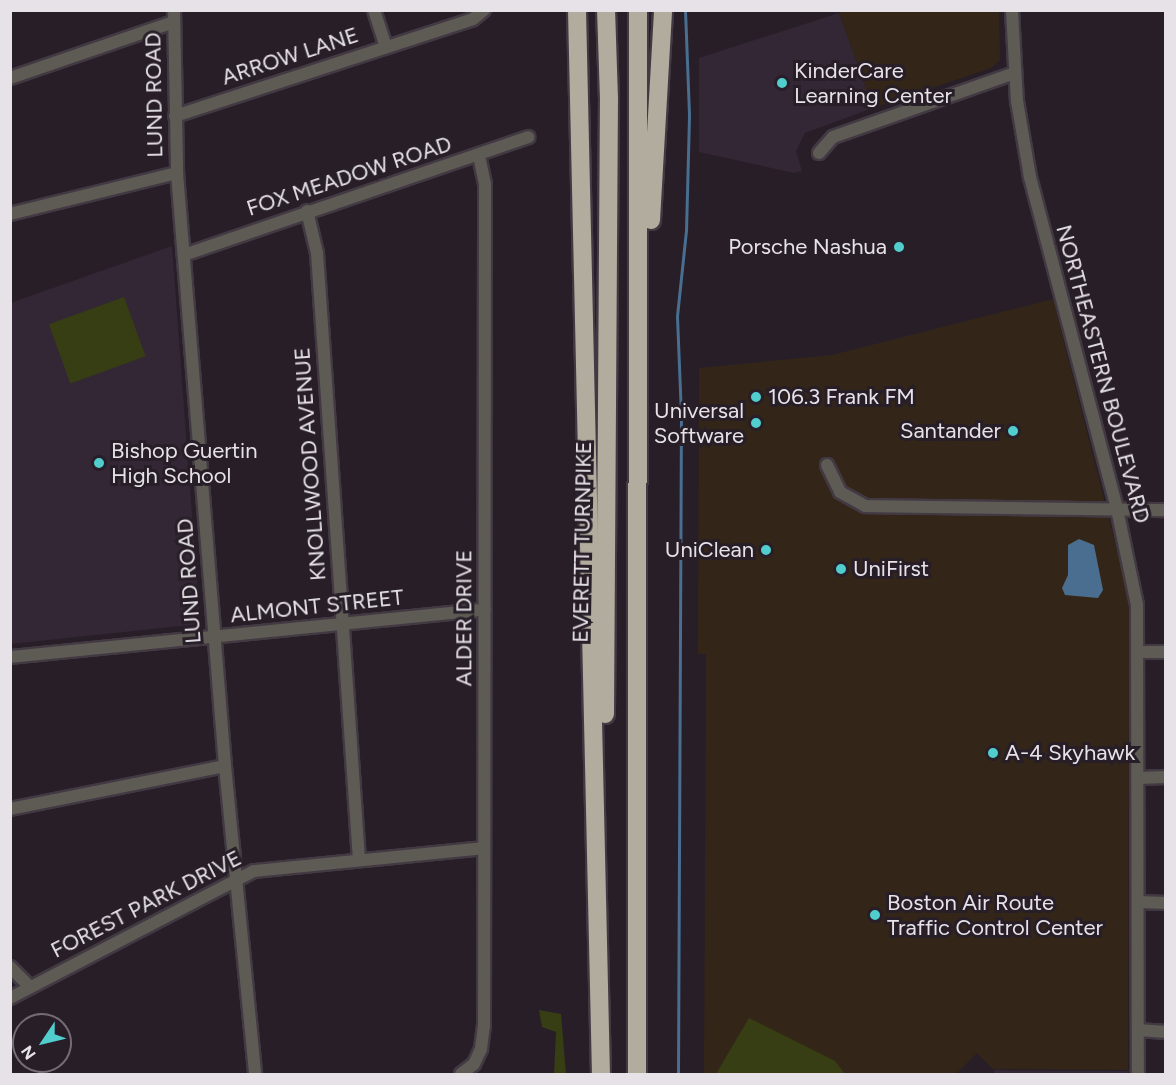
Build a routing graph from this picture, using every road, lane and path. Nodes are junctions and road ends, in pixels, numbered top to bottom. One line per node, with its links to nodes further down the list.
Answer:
1 (374, 10): 9 (street)
2 (484, 10): 9 (street, ARROW LANE)
3 (576, 10): 46 (highway)
4 (606, 10): 46 (highway, EVERETT TURNPIKE)
5 (638, 10): 20 (highway)
6 (663, 10): 20 (highway)
7 (1012, 10): 10 (street, NORTHEASTERN BOULEVARD)
8 (174, 16): 11 (street); 12 (street, LUND ROAD)
9 (386, 47): 12 (street, ARROW LANE)
10 (1015, 73): 14 (street); 22 (street, NORTHEASTERN BOULEVARD)
11 (10, 78)
12 (175, 116): 16 (street, LUND ROAD)
13 (528, 137): 15 (street, FOX MEADOW ROAD)
14 (819, 153)
15 (479, 154): 17 (street, FOX MEADOW ROAD); 24 (street, ALDER DRIVE)
16 (177, 173): 18 (street); 19 (street, LUND ROAD)
17 (307, 211): 19 (street, FOX MEADOW ROAD); 25 (street, KNOLLWOOD AVENUE)
18 (10, 214)
19 (184, 255): 26 (street, LUND ROAD)
20 (640, 350): 47 (highway)
21 (827, 465): 22 (street)
22 (1118, 509): 23 (street); 27 (street, NORTHEASTERN BOULEVARD)
23 (1166, 510)
24 (485, 610): 25 (street, ALMONT STREET); 34 (street, ALDER DRIVE)
25 (342, 625): 26 (street, ALMONT STREET); 35 (street, KNOLLWOOD AVENUE)
26 (214, 638): 29 (street, ALMONT STREET); 30 (street, LUND ROAD)
27 (1138, 652): 28 (street); 32 (street, NORTHEASTERN BOULEVARD)
28 (1166, 652)
29 (10, 657)
30 (225, 766): 33 (street); 36 (street, LUND ROAD)
31 (1166, 777): 32 (street)
32 (1139, 778): 37 (street, NORTHEASTERN BOULEVARD)
33 (10, 808)
34 (484, 848): 35 (street, FOREST PARK DRIVE); 45 (street, ALDER DRIVE)
35 (359, 859): 36 (street, FOREST PARK DRIVE)
36 (236, 879): 40 (street, FOREST PARK DRIVE); 44 (street, LUND ROAD)
37 (1139, 902): 38 (street); 42 (street, NORTHEASTERN BOULEVARD)
38 (1166, 903)
39 (10, 967): 40 (street)
40 (30, 987): 41 (street, FOREST PARK DRIVE)
41 (10, 998)
42 (1138, 1030): 43 (street); 48 (street, NORTHEASTERN BOULEVARD)
43 (1166, 1032)
44 (255, 1074)
45 (461, 1074)
46 (602, 1074)
47 (637, 1074)
48 (1138, 1074)

